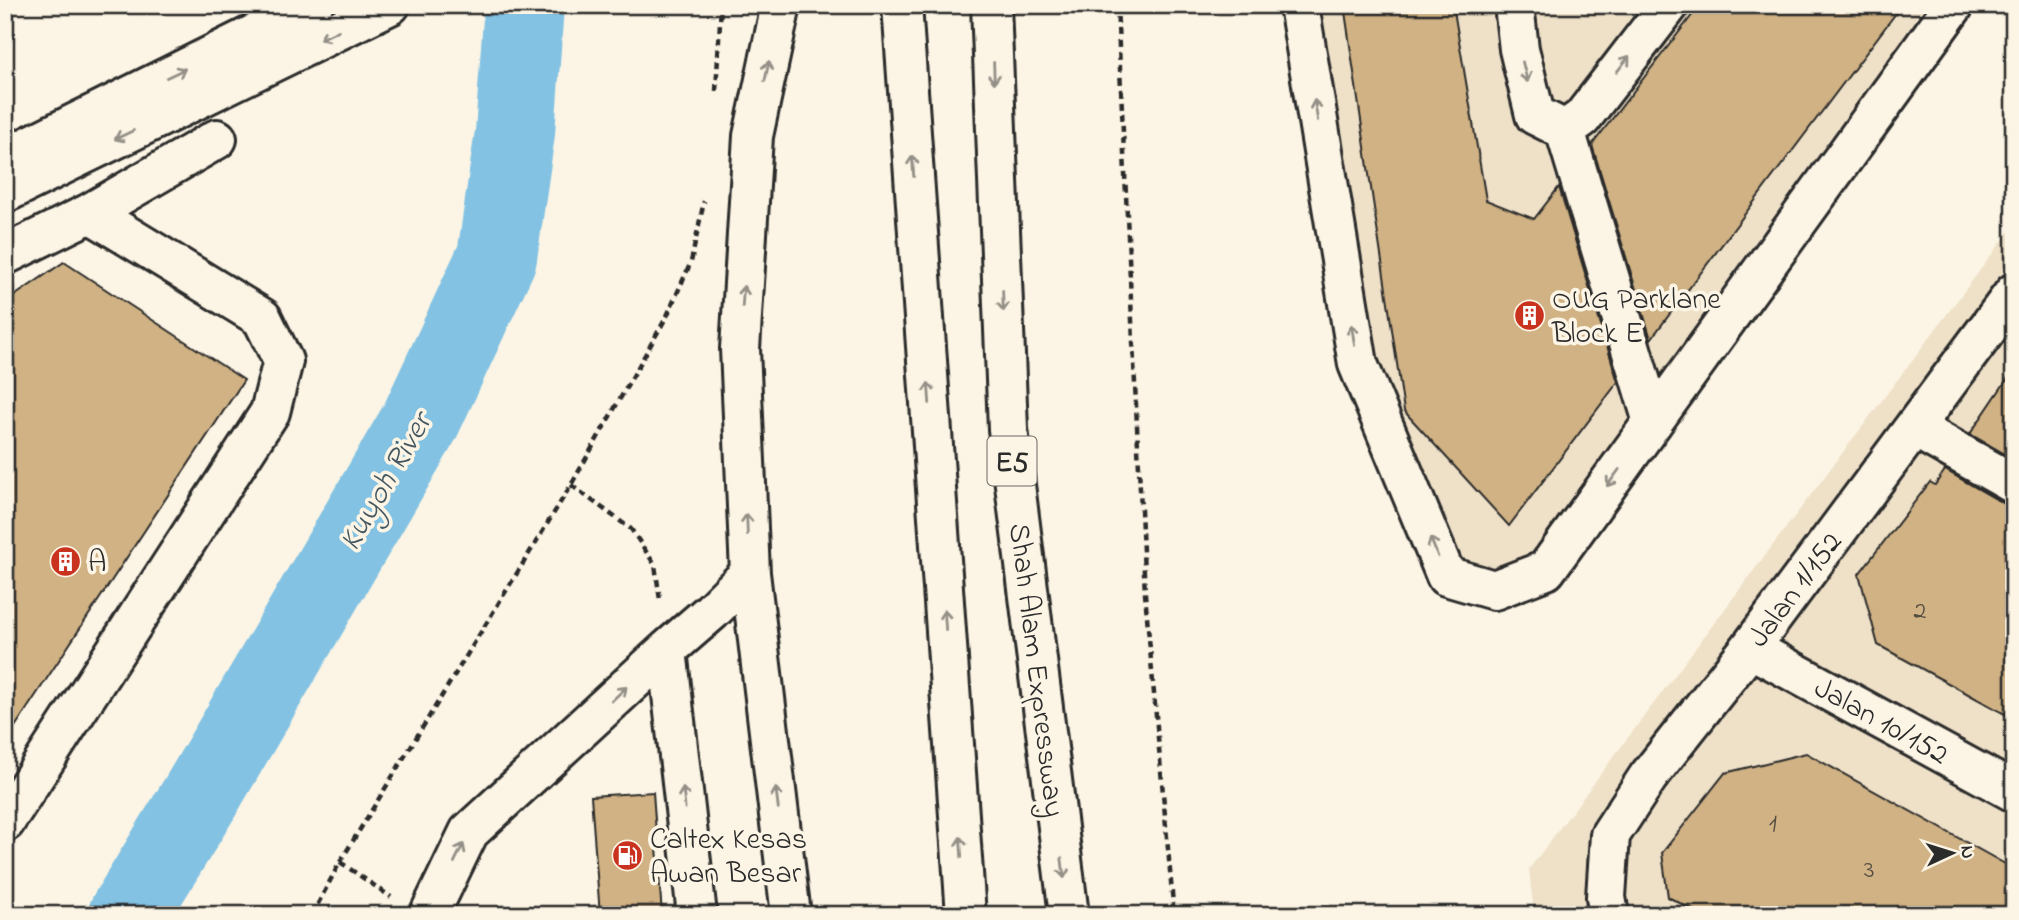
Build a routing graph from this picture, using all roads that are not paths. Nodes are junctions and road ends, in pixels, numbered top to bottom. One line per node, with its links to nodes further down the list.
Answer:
1 (313, 5): 12 (main road, one-way to 1)
2 (390, 5): 13 (main road, one-way to 13)
3 (781, 5): 20 (main road, one-way to 3)
4 (902, 5): 29 (main road, one-way to 4)
5 (991, 5): 30 (main road, Shah Alam Expressway / E5, one-way to 30)
6 (1299, 5): 17 (main road, one-way to 6)
7 (1514, 5): 10 (main road, one-way to 10)
8 (1669, 5): 10 (main road, one-way to 8)
9 (1954, 5): 17 (main road)
10 (1565, 130): 17 (main road)
11 (217, 139): 14 (main road)
12 (5, 158)
13 (5, 193)
14 (90, 214): 15 (main road); 24 (main road)
15 (5, 255)
16 (2014, 293): 18 (main road, Jalan 1/152)
17 (1653, 422)
18 (1914, 428): 19 (main road); 21 (main road, Jalan 1/152)
19 (2014, 484)
20 (750, 573): 22 (main road); 28 (main road, one-way to 20)
21 (1750, 648): 23 (main road, Jalan 10/152); 25 (main road, Jalan 1/152)
22 (667, 650): 26 (main road, one-way to 22); 27 (main road, one-way to 22)
23 (2014, 792)
24 (5, 822)
25 (1607, 906): 31 (main road)
26 (412, 907)
27 (697, 915)
28 (791, 915)
29 (966, 915)
30 (1069, 915)
31 (1638, 915)

